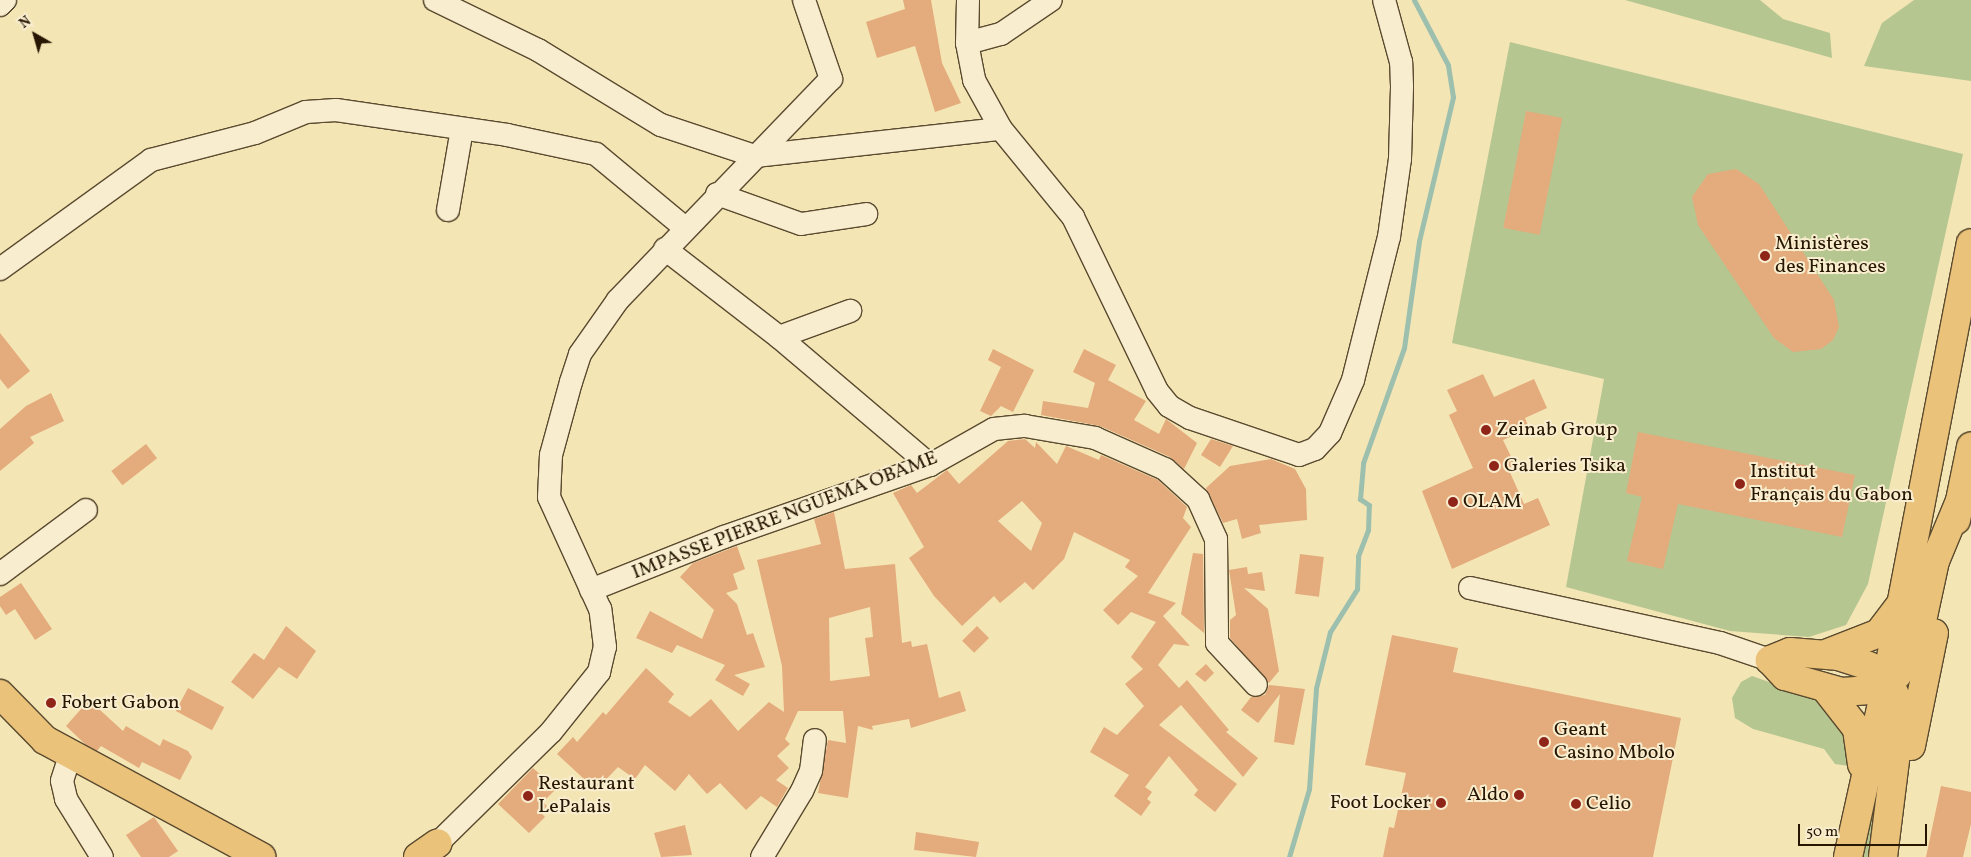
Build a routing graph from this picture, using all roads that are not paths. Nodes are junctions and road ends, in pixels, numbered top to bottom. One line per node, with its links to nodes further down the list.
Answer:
1 (5, 0): 7 (street)
2 (435, 0): 11 (street)
3 (804, 0): 11 (street)
4 (968, 0): 8 (street)
5 (1051, 0): 8 (street)
6 (1384, 0): 10 (street)
7 (0, 5)
8 (967, 43): 10 (street)
9 (462, 129): 13 (street); 15 (street); 18 (street)
10 (1002, 129): 11 (street)
11 (755, 156): 12 (street)
12 (717, 194): 14 (street); 15 (street)
13 (448, 210)
14 (866, 214)
15 (685, 228): 17 (street)
16 (1971, 242): 22 (main road)
17 (665, 249): 21 (street); 29 (street)
18 (0, 269)
19 (1971, 306): 22 (main road)
20 (850, 311): 21 (street)
21 (779, 337): 24 (street)
22 (1947, 363): 30 (main road)
23 (1971, 447): 25 (main road)
24 (930, 465): 29 (street, IMPASSE PIERRE NGUEMA OBAME); 34 (street, IMPASSE PIERRE NGUEMA OBAME)
25 (1960, 501): 33 (main road); 46 (main road)
26 (86, 510): 27 (street)
27 (0, 574)
28 (1470, 588): 32 (street)
29 (591, 590): 40 (street)
30 (1904, 595): 31 (main road); 33 (main road)
31 (1824, 654): 32 (main road); 33 (main road)
32 (1770, 660): 35 (main road)
33 (1887, 682): 35 (main road); 39 (main road); 45 (main road)
34 (1256, 685)
35 (1825, 688): 39 (main road)
36 (0, 694): 38 (main road)
37 (815, 740): 43 (street)
38 (70, 756): 41 (street); 42 (main road)
39 (1863, 787): 44 (main road)
40 (426, 852)
41 (102, 857)
42 (261, 857)
43 (762, 857)
44 (1848, 857)
45 (1883, 857)
46 (1887, 857)

